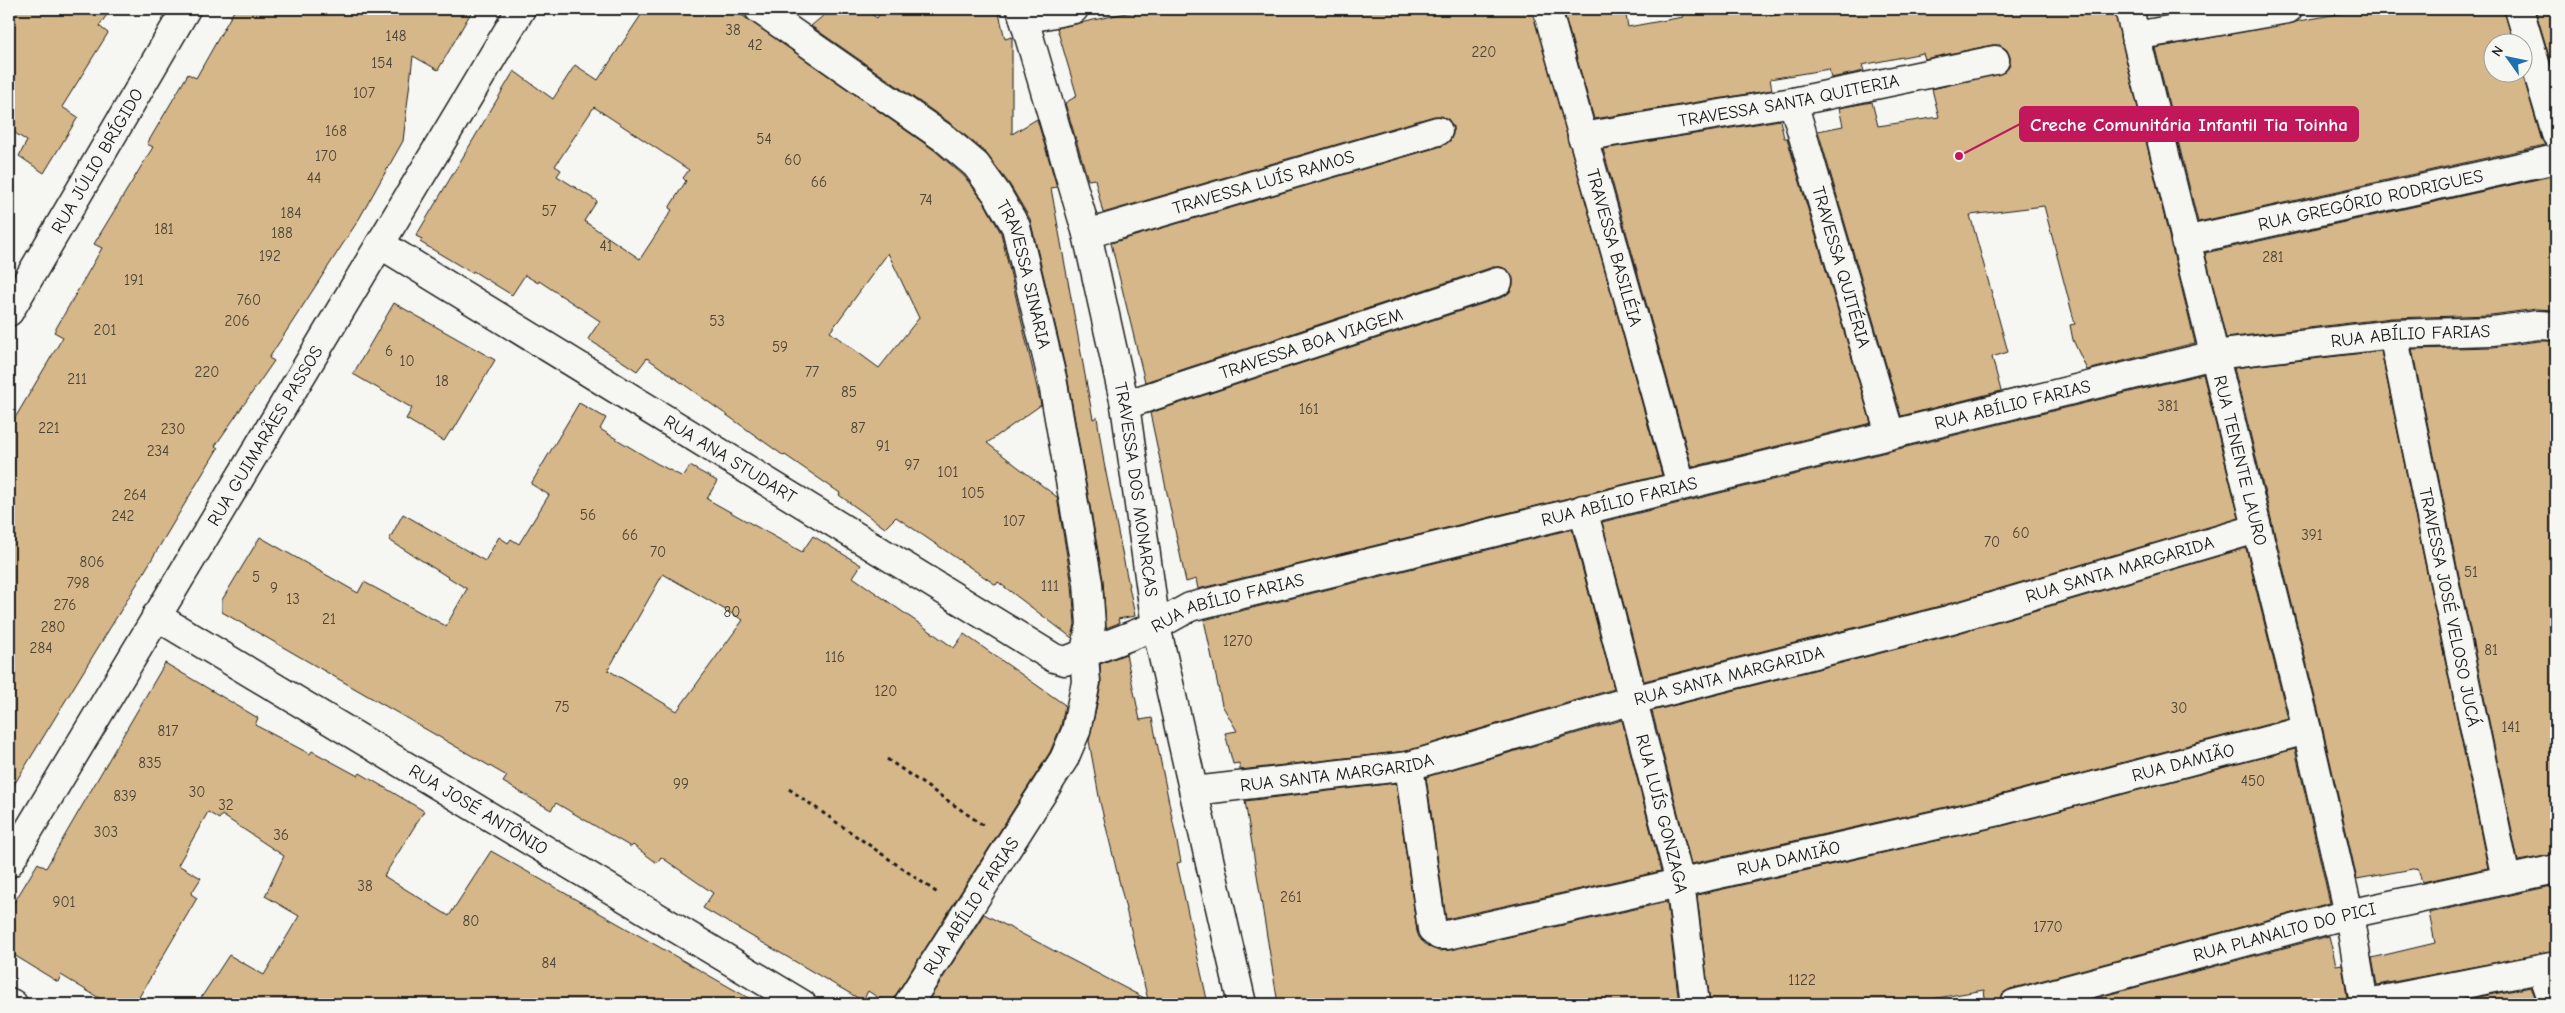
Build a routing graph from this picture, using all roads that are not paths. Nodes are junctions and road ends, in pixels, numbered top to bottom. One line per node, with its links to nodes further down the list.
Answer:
1 (186, 9): 21 (street, RUA JÚLIO BRÍGIDO)
2 (521, 9): 19 (street, RUA GUIMARÃES PASSOS)
3 (759, 9): 32 (street, TRAVESSA SINARIA)
4 (1074, 9): 9 (street)
5 (1547, 9): 15 (street, TRAVESSA BASILÉIA)
6 (2129, 9): 10 (street, RUA TENENTE LAURO)
7 (2288, 9): 10 (street)
8 (2519, 9): 14 (street)
9 (1022, 14): 17 (street, TRAVESSA DOS MONARCAS)
10 (2136, 36): 18 (street, RUA TENENTE LAURO)
11 (1995, 60): 12 (street, TRAVESSA SANTA QUITERIA)
12 (1793, 102): 15 (street, TRAVESSA SANTA QUITERIA); 26 (street, TRAVESSA QUITÉRIA)
13 (1438, 131): 17 (street, TRAVESSA LUÍS RAMOS)
14 (2556, 134)
15 (1582, 137): 27 (street, TRAVESSA BASILÉIA)
16 (2556, 159): 18 (street, RUA GREGÓRIO RODRIGUES)
17 (1087, 234): 25 (street, TRAVESSA DOS MONARCAS)
18 (2184, 242): 24 (street, RUA TENENTE LAURO)
19 (380, 244): 30 (street, RUA GUIMARÃES PASSOS); 32 (street, RUA ANA STUDART)
20 (1498, 282): 25 (street, TRAVESSA BOA VIAGEM)
21 (9, 312)
22 (2556, 326): 23 (street, RUA ABÍLIO FARIAS)
23 (2392, 334): 24 (street, RUA ABÍLIO FARIAS); 39 (street, TRAVESSA JOSÉ VELOSO JUCÁ)
24 (2214, 355): 26 (street, RUA ABÍLIO FARIAS); 29 (street, RUA TENENTE LAURO)
25 (1125, 405): 31 (street, TRAVESSA DOS MONARCAS)
26 (1890, 434): 27 (street, RUA ABÍLIO FARIAS)
27 (1681, 485): 28 (street, RUA ABÍLIO FARIAS)
28 (1583, 510): 31 (street, RUA ABÍLIO FARIAS); 33 (street, RUA LUÍS GONZAGA)
29 (2256, 529): 33 (street, RUA SANTA MARGARIDA); 34 (street, RUA TENENTE LAURO)
30 (156, 616): 37 (street, RUA GUIMARÃES PASSOS); 45 (street, RUA JOSÉ ANTÔNIO)
31 (1156, 626): 32 (street, RUA ABÍLIO FARIAS); 36 (street, TRAVESSA DOS MONARCAS)
32 (1084, 655): 46 (street, RUA ABÍLIO FARIAS)
33 (1633, 700): 35 (street, RUA SANTA MARGARIDA); 40 (street, RUA LUÍS GONZAGA)
34 (2307, 730): 40 (street, RUA DAMIÃO); 41 (street, RUA TENENTE LAURO)
35 (1409, 766): 36 (street, RUA SANTA MARGARIDA); 40 (street, RUA DAMIÃO)
36 (1194, 791): 47 (street, TRAVESSA DOS MONARCAS)
37 (9, 863)
38 (2556, 869): 39 (street, RUA PLANALTO DO PICI)
39 (2506, 879): 41 (street, RUA PLANALTO DO PICI)
40 (1680, 882): 48 (street, RUA LUÍS GONZAGA)
41 (2348, 914): 49 (street, RUA PLANALTO DO PICI); 50 (street, RUA TENENTE LAURO)
42 (2549, 968): 50 (street); 51 (street)
43 (9, 1002): 44 (street)
44 (13, 1004)
45 (802, 1004)
46 (908, 1004)
47 (1242, 1004)
48 (1695, 1004)
49 (2014, 1004)
50 (2363, 1004)
51 (2554, 1004)

